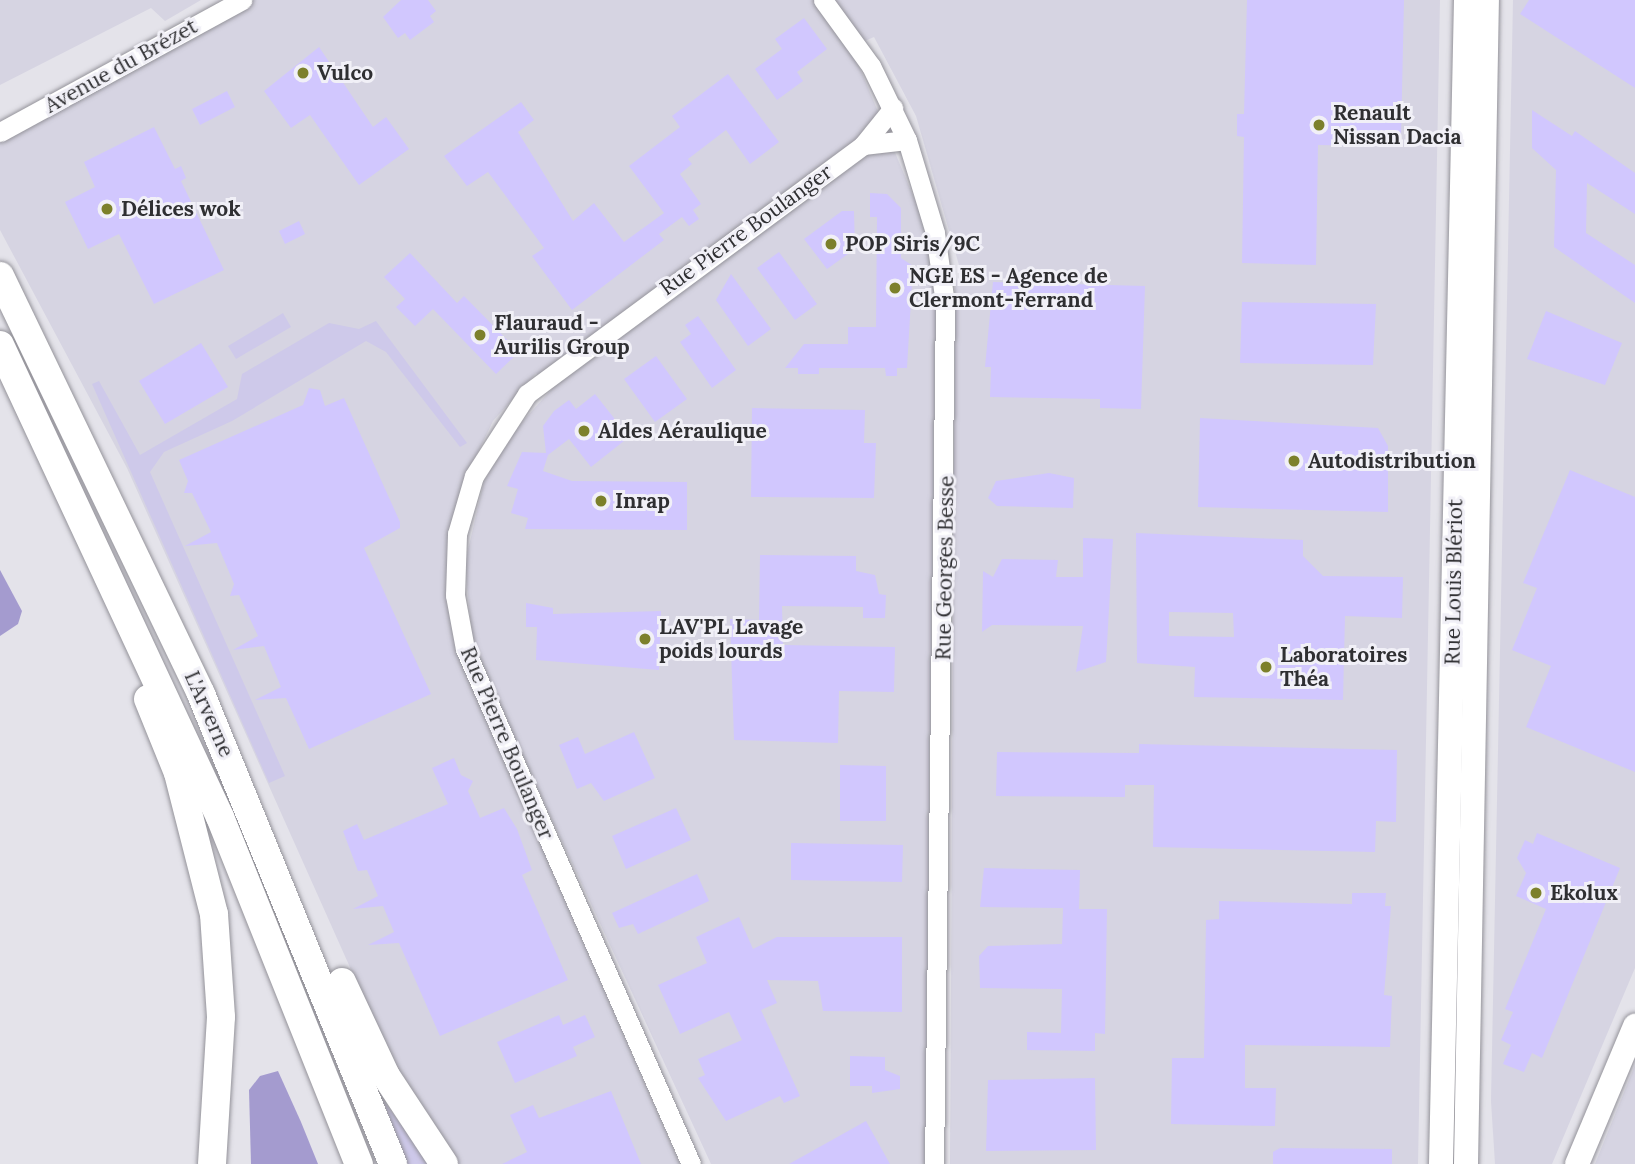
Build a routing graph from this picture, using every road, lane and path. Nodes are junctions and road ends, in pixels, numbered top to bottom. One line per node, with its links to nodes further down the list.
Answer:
1 (242, 0): 6 (street, Avenue du Brézet)
2 (823, 0): 5 (street, Rue Georges Besse)
3 (1465, 0): 20 (main road, Rue Louis Blériot)
4 (1487, 0): 21 (main road, Rue Louis Blériot)
5 (893, 108): 7 (street, Rue Georges Besse); 8 (street, Rue Pierre Boulanger)
6 (0, 132)
7 (907, 140): 8 (street); 19 (street, Rue Georges Besse)
8 (863, 145): 18 (street, Rue Pierre Boulanger)
9 (0, 276): 12 (highway, L'Arverne)
10 (0, 345): 11 (highway, L'Arverne)
11 (46, 435): 14 (highway); 15 (highway, L'Arverne)
12 (284, 888): 16 (highway, L'Arverne); 17 (highway)
13 (1635, 1026): 22 (main road)
14 (212, 1164)
15 (359, 1164)
16 (393, 1164)
17 (444, 1164)
18 (691, 1164)
19 (934, 1164)
20 (1441, 1164)
21 (1466, 1164)
22 (1577, 1164)

